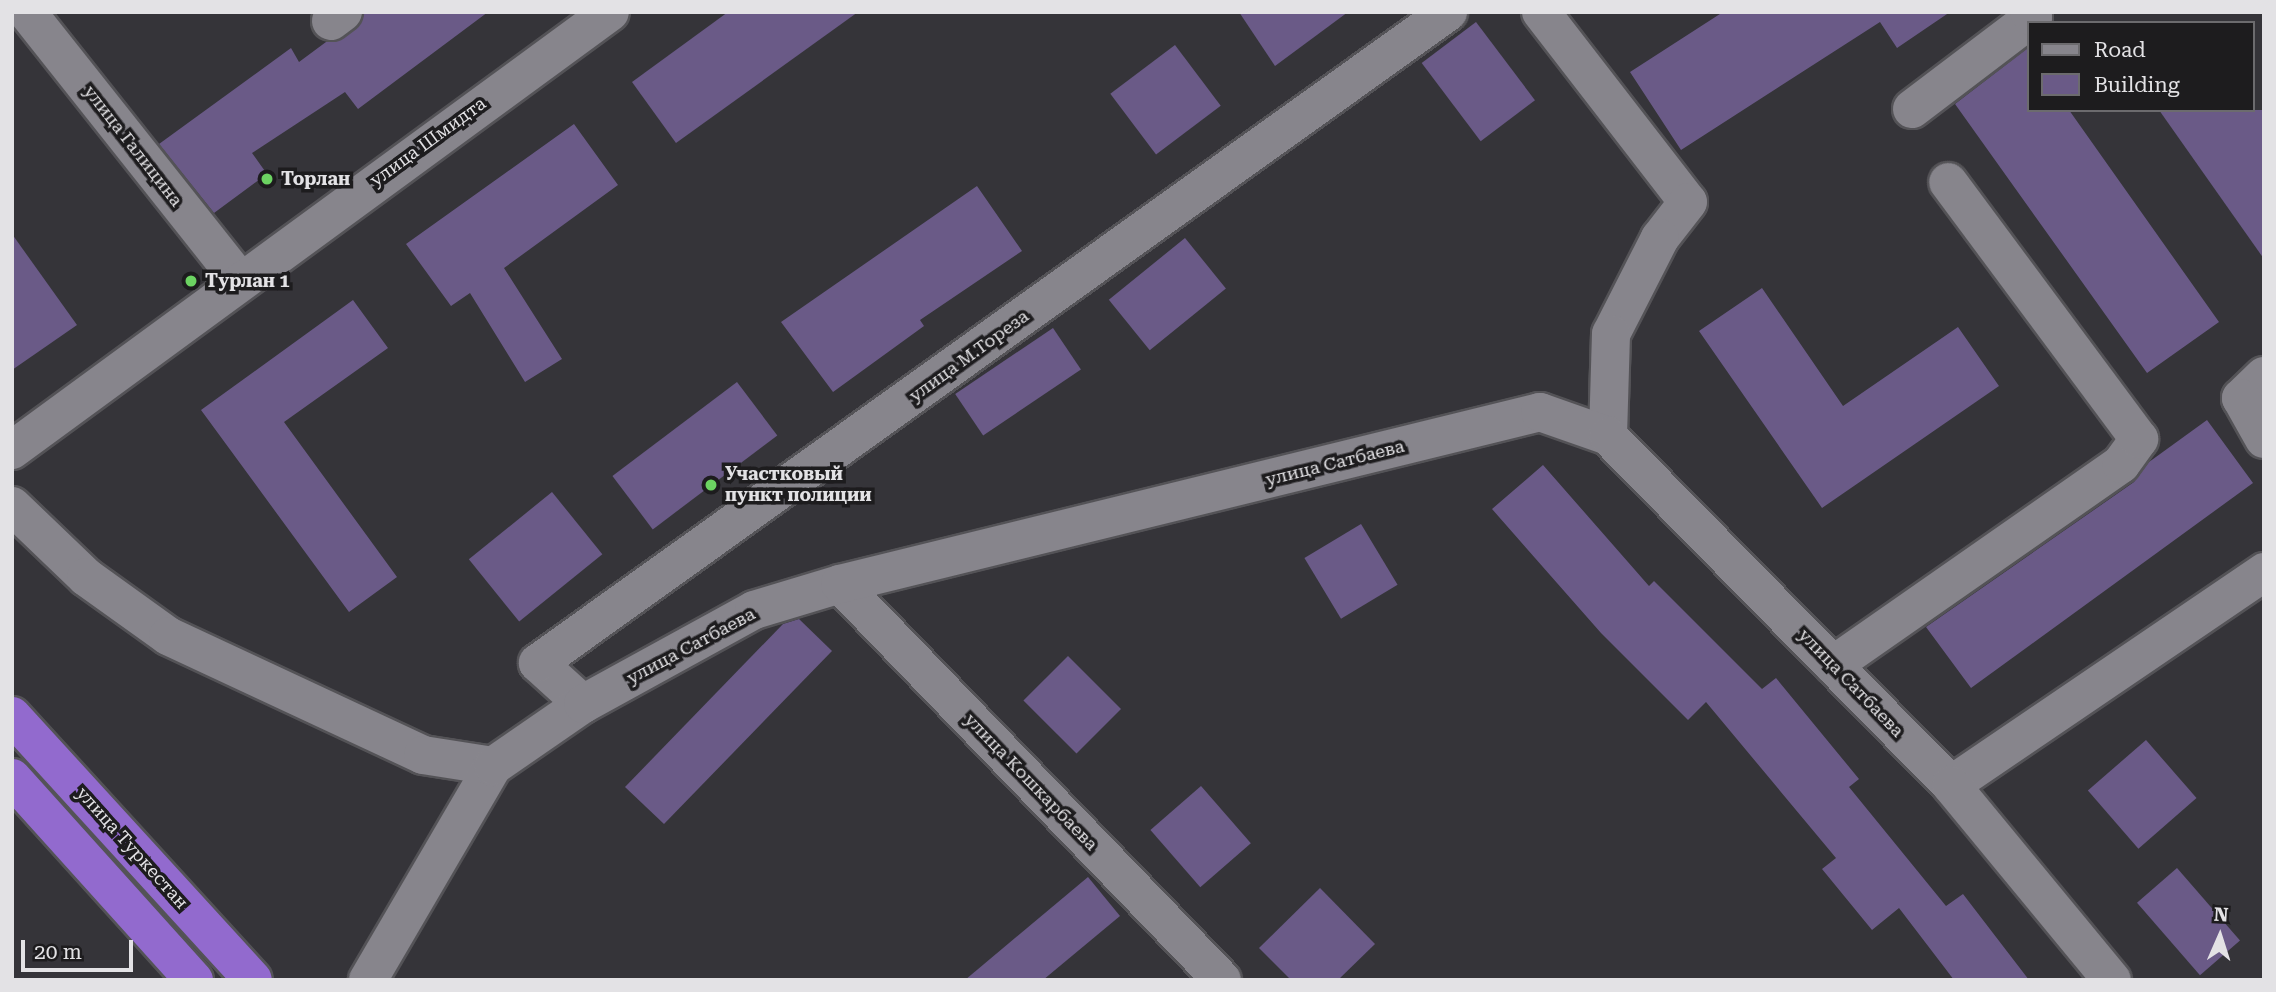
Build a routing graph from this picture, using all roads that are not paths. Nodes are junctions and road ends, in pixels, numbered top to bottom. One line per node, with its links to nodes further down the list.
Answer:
1 (27, 12): 8 (street, улица Галицина)
2 (610, 12): 8 (street, улица Шмидта)
3 (1448, 12): 17 (street, улица М.Тореза)
4 (1541, 12): 10 (street)
5 (2029, 12): 6 (street)
6 (1912, 109)
7 (1948, 182): 16 (street)
8 (239, 279): 12 (street, улица Шмидта)
9 (2264, 376): 11 (street)
10 (1608, 436): 15 (street, улица Сатбаева); 16 (street, улица Сатбаева)
11 (2264, 439)
12 (12, 450)
13 (12, 506): 19 (street)
14 (2264, 572): 21 (street)
15 (840, 584): 17 (street, улица Сатбаева); 25 (street, улица Кошкарбаева)
16 (1833, 665): 21 (street, улица Сатбаева)
17 (583, 704): 19 (street, улица Сатбаева)
18 (12, 716): 23 (highway, улица Туркестан)
19 (493, 766): 24 (street, улица Сатбаева)
20 (12, 778): 22 (highway)
21 (1951, 785): 26 (street, улица Сатбаева)
22 (194, 980)
23 (253, 980)
24 (368, 980)
25 (1222, 980)
26 (2112, 980)

